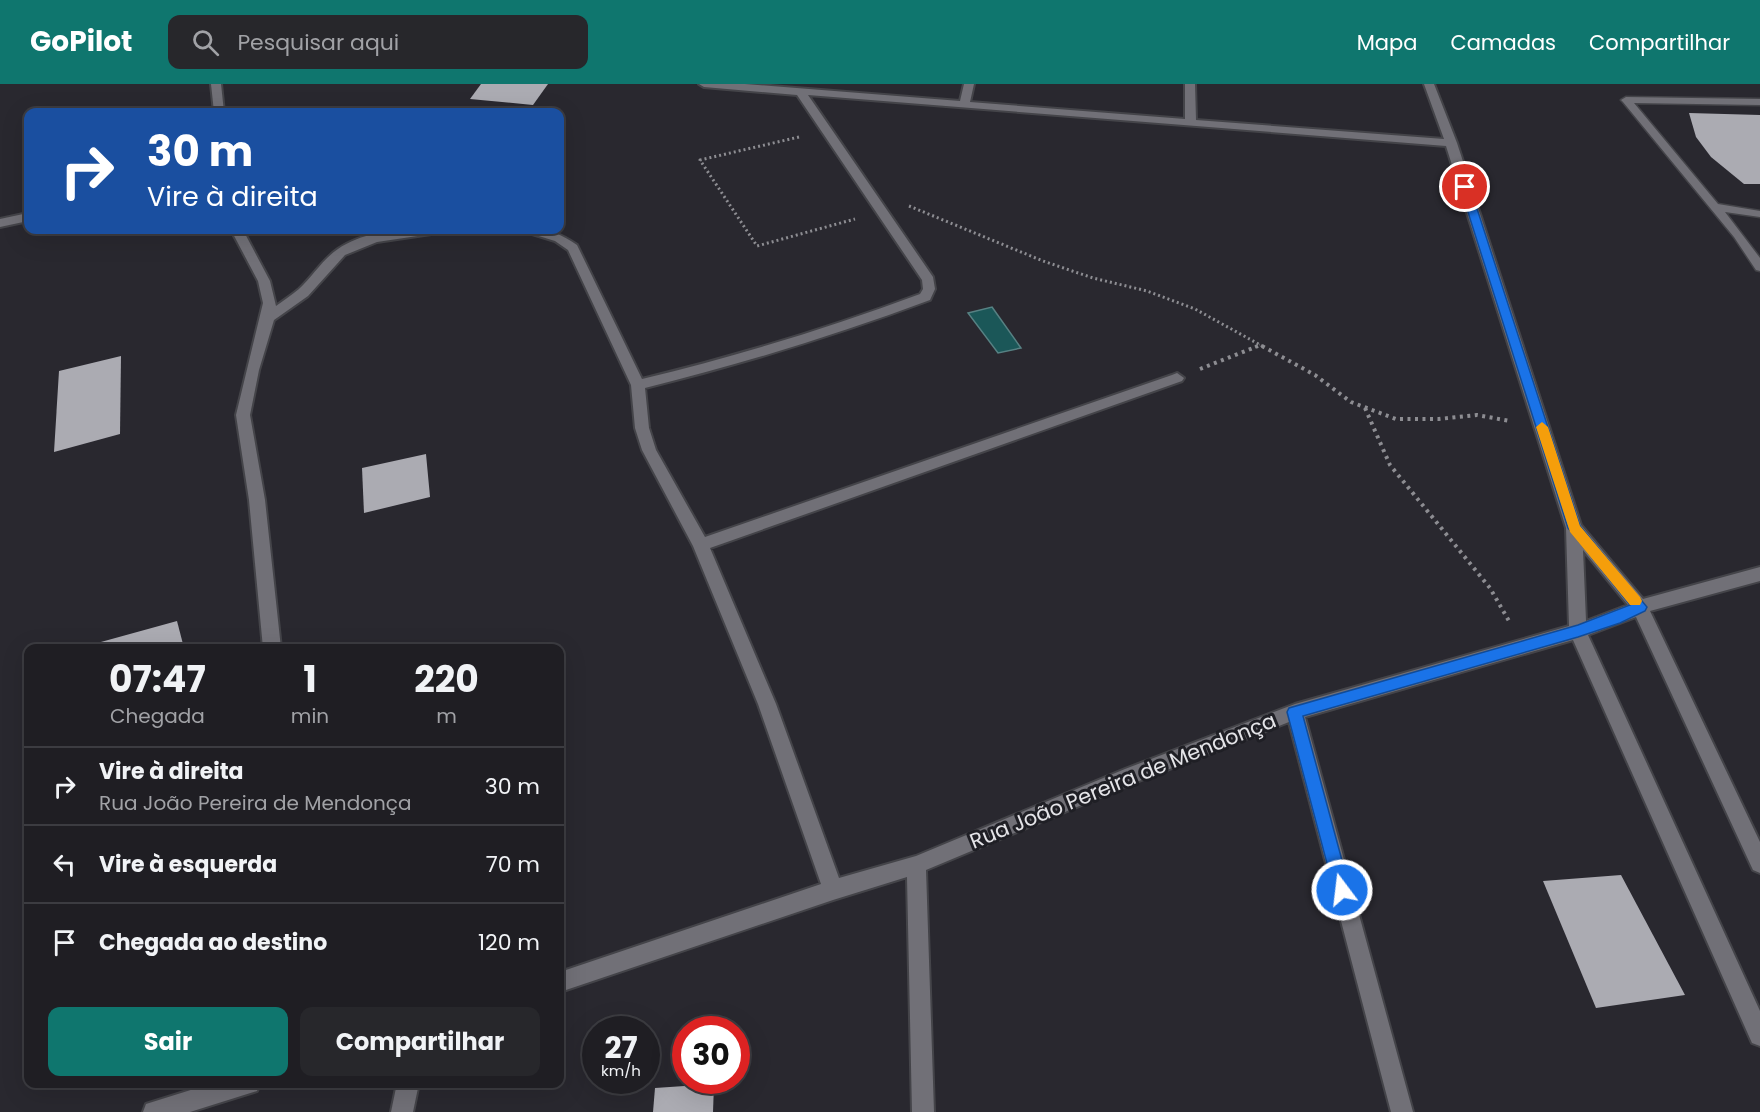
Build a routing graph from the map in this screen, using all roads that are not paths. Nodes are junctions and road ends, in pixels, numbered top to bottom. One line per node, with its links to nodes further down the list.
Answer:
1 (216, 84): 10 (street)
2 (704, 84): 6 (street)
3 (969, 84): 9 (street)
4 (1190, 84): 11 (street)
5 (1430, 84): 12 (street)
6 (746, 86): 7 (street)
7 (801, 93): 9 (street); 23 (street)
8 (1760, 102): 13 (lane)
9 (964, 105): 11 (street)
10 (219, 108)
11 (1191, 124): 12 (street)
12 (1451, 143): 24 (street)
13 (1715, 207): 14 (lane); 20 (lane)
14 (1760, 214)
15 (24, 218): 16 (street)
16 (0, 223)
17 (239, 234): 21 (street)
18 (403, 234): 21 (street)
19 (546, 234): 23 (street)
20 (1760, 267)
21 (268, 318): 29 (street)
22 (1177, 378): 25 (street)
23 (638, 385): 25 (street)
24 (1574, 528): 27 (street); 28 (street)
25 (701, 545): 33 (street)
26 (1760, 574): 27 (street, Rua João Pereira de Mendonça)
27 (1640, 607): 28 (street, Rua João Pereira de Mendonça); 31 (street)
28 (1578, 631): 30 (street, Rua João Pereira de Mendonça); 35 (street)
29 (272, 644)
30 (1295, 712): 32 (street, Rua João Pereira de Mendonça); 41 (street)
31 (1760, 864)
32 (916, 866): 33 (street, Rua João Pereira de Mendonça); 40 (street)
33 (833, 890): 34 (street, Rua João Pereira de Mendonça)
34 (564, 981)
35 (1760, 1035)
36 (233, 1088): 38 (street)
37 (407, 1088): 39 (street)
38 (154, 1112)
39 (402, 1112)
40 (922, 1112)
41 (1402, 1112)

